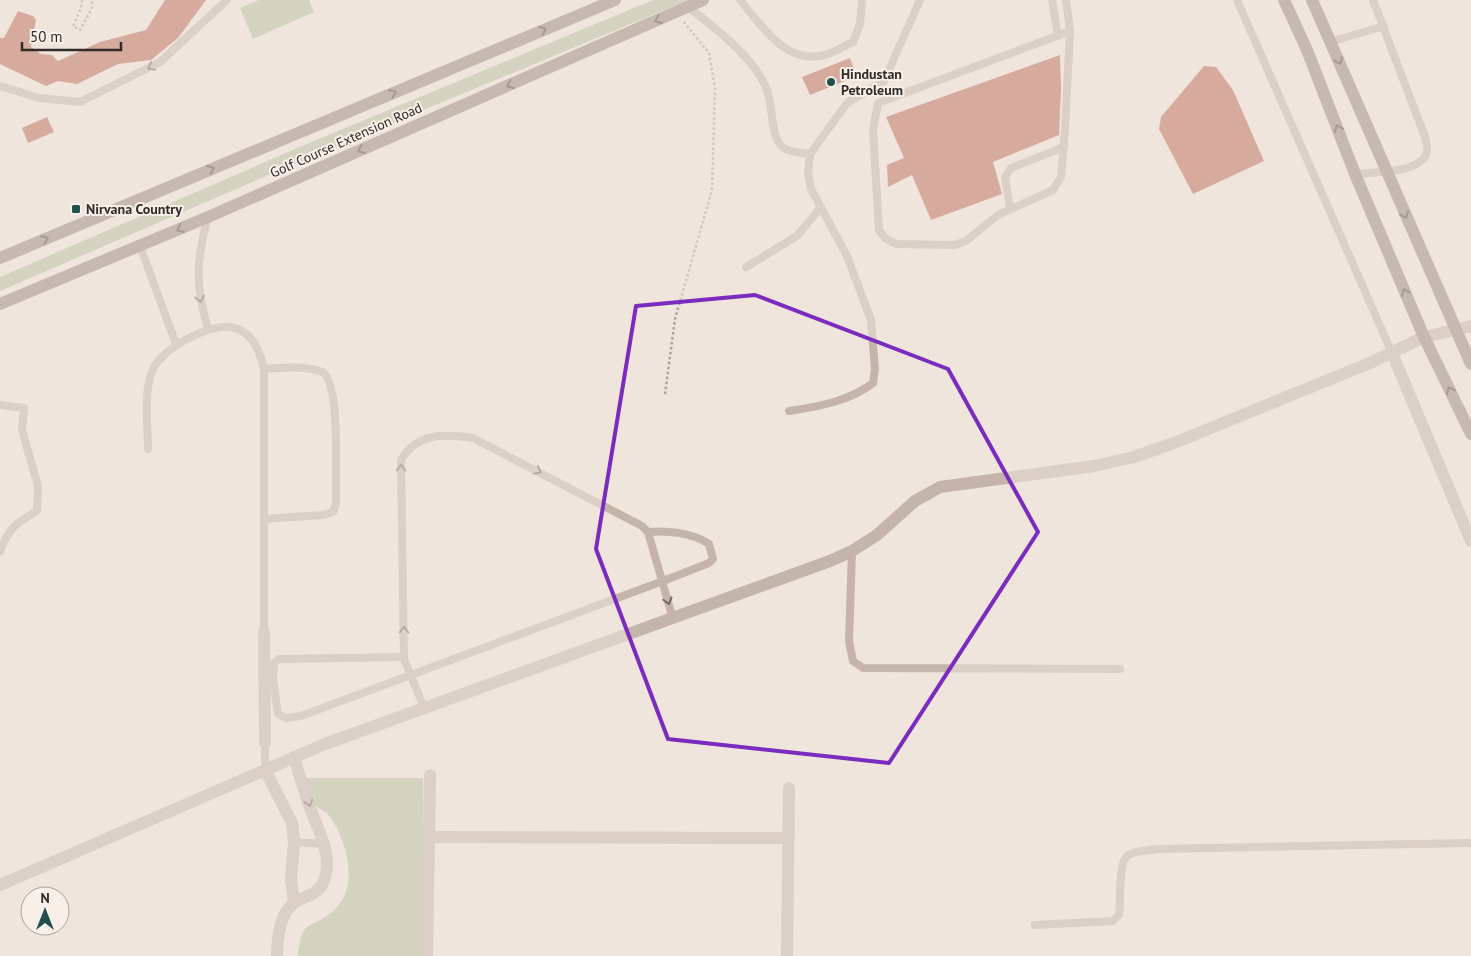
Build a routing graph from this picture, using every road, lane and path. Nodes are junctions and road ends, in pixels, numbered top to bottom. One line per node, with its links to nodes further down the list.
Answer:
1 (82, 0): 2 (path)
2 (92, 0)
3 (227, 0): 21 (lane, one-way to 21)
4 (615, 0): 30 (main road, Golf Course Extension Road, one-way to 4)
5 (703, 0): 15 (main road, Golf Course Extension Road)
6 (740, 0): 7 (lane)
7 (862, 0)
8 (920, 0): 23 (lane)
9 (1052, 0): 19 (lane)
10 (1066, 0): 18 (lane)
11 (1237, 0): 38 (lane)
12 (1284, 0): 25 (main road, one-way to 12)
13 (1312, 0): 20 (main road)
14 (1372, 0): 17 (lane)
15 (688, 7): 16 (main road, Golf Course Extension Road); 23 (lane)
16 (675, 12): 28 (main road, Golf Course Extension Road, one-way to 28); 41 (path)
17 (1384, 26): 20 (lane); 24 (lane)
18 (1070, 31): 19 (lane); 22 (lane)
19 (1058, 36): 27 (lane)
20 (1330, 42): 24 (main road, one-way to 24)
21 (0, 86)
22 (1064, 147): 27 (lane); 27 (lane)
23 (810, 154): 26 (lane)
24 (1385, 170): 25 (lane); 35 (main road, one-way to 35)
25 (1355, 174): 36 (main road, one-way to 25)
26 (820, 207): 31 (lane); 43 (lane)
27 (1010, 210)
28 (208, 217): 29 (main road, Golf Course Extension Road, one-way to 29); 34 (lane, one-way to 34)
29 (140, 246): 32 (main road, Golf Course Extension Road); 37 (lane)
30 (0, 258)
31 (746, 268)
32 (0, 304)
33 (1471, 326): 35 (street)
34 (208, 329): 37 (lane); 40 (lane)
35 (1456, 331): 36 (street); 39 (main road)
36 (1424, 337): 38 (street); 44 (main road, one-way to 36)
37 (176, 344): 45 (lane)
38 (1392, 352): 48 (street); 50 (street)
39 (1471, 364)
40 (264, 369): 46 (lane); 46 (lane)
41 (664, 394)
42 (0, 405): 49 (lane)
43 (788, 411)
44 (1471, 434)
45 (148, 448)
46 (265, 519): 53 (lane)
47 (648, 532): 51 (lane); 51 (lane); 54 (lane, one-way to 47)
48 (1471, 541)
49 (0, 551)
50 (852, 551): 52 (street); 55 (lane)
51 (663, 581): 52 (lane, one-way to 52); 56 (lane)
52 (673, 619): 57 (street)
53 (264, 632): 58 (street)
54 (404, 657): 56 (lane); 56 (lane)
55 (1120, 670)
56 (410, 675): 57 (lane)
57 (425, 710): 59 (street)
58 (265, 743): 60 (lane)
59 (294, 757): 60 (street); 67 (street, one-way to 67)
60 (265, 770): 65 (street); 68 (street)
61 (430, 775): 63 (street)
62 (789, 788): 64 (street)
63 (430, 837): 64 (street); 72 (street)
64 (788, 838): 73 (street)
65 (294, 842): 67 (lane); 69 (street)
66 (1471, 843): 70 (lane)
67 (324, 844): 69 (street)
68 (0, 884)
69 (294, 902): 71 (street)
70 (1035, 925)
71 (277, 956)
72 (427, 956)
73 (786, 956)

